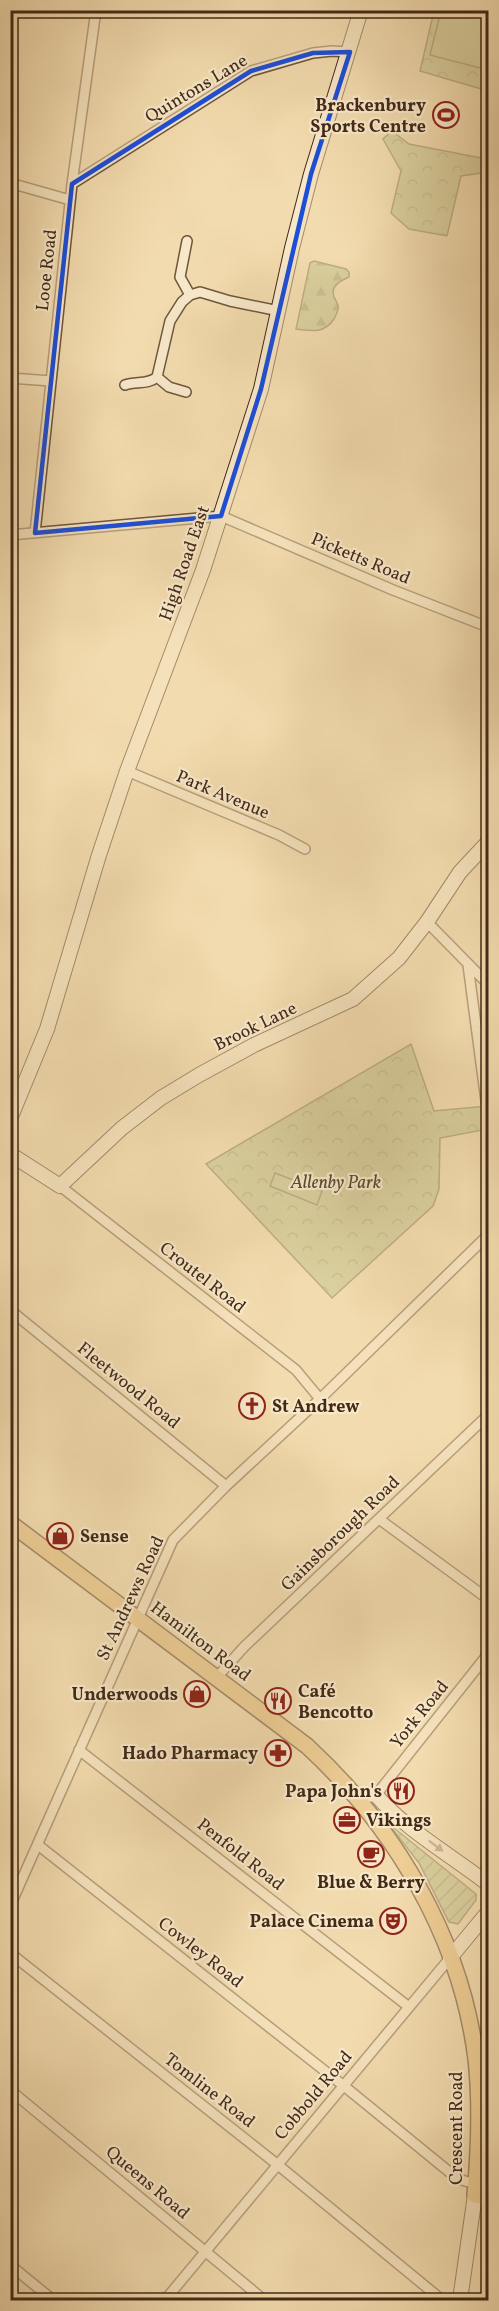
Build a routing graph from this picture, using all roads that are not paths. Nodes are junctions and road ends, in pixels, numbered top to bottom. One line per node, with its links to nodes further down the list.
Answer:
1 (96, 10): 5 (street, Looe Road)
2 (361, 10): 3 (street, High Road East)
3 (350, 52): 5 (street, Quintons Lane); 9 (street, High Road East)
4 (10, 183): 6 (street)
5 (72, 184): 6 (street, Looe Road)
6 (70, 200): 12 (street, Looe Road)
7 (187, 241): 8 (street)
8 (190, 295): 9 (street); 10 (street)
9 (279, 311): 15 (street, High Road East)
10 (157, 377): 13 (street); 14 (street)
11 (10, 378): 12 (street)
12 (51, 381): 16 (street, Looe Road)
13 (125, 385)
14 (186, 392)
15 (221, 516): 16 (street); 18 (street, Picketts Road); 19 (street, High Road East)
16 (35, 533): 17 (street)
17 (10, 535)
18 (489, 627)
19 (127, 771): 21 (street, Park Avenue); 26 (street, High Road East)
20 (489, 842): 22 (street, Brook Lane)
21 (305, 849)
22 (427, 922): 23 (street); 28 (street, Brook Lane)
23 (468, 965): 24 (street); 25 (street)
24 (489, 984)
25 (489, 1116)
26 (10, 1119)
27 (10, 1154): 28 (street)
28 (60, 1186): 31 (street, Croutel Road)
29 (489, 1235): 31 (street, St Andrews Road)
30 (10, 1310): 33 (street, Fleetwood Road)
31 (320, 1399): 33 (street, St Andrews Road)
32 (489, 1415): 34 (street, Gainsborough Road)
33 (226, 1486): 37 (street, St Andrews Road)
34 (380, 1519): 36 (street); 39 (street, Gainsborough Road)
35 (10, 1523): 37 (main road, Hamilton Road)
36 (489, 1599)
37 (138, 1618): 39 (main road, Hamilton Road); 40 (street, St Andrews Road)
38 (489, 1654): 41 (street, York Road)
39 (217, 1677): 42 (main road, Hamilton Road)
40 (79, 1750): 43 (street, St Andrews Road); 49 (street, Penfold Road)
41 (376, 1795): 42 (street); 44 (street, one-way to 44)
42 (359, 1799): 48 (main road, Hamilton Road)
43 (38, 1845): 45 (street, St Andrews Road); 51 (street, Cowley Road)
44 (489, 1884)
45 (10, 1906)
46 (489, 1912): 48 (street, Cobbold Road)
47 (10, 1953): 53 (street, Tomline Road)
48 (450, 1958): 49 (street, Cobbold Road); 50 (main road, Crescent Road)
49 (409, 2007): 51 (street, Cobbold Road)
50 (482, 2060): 54 (main road, Crescent Road)
51 (344, 2086): 53 (street, Cobbold Road); 54 (street, Cowley Road)
52 (10, 2090): 55 (street, Queens Road)
53 (278, 2165): 55 (street, Cobbold Road); 60 (street, Tomline Road)
54 (480, 2192): 61 (street, Crescent Road)
55 (206, 2251): 58 (street, Cobbold Road); 59 (street, Queens Road)
56 (10, 2265): 57 (street)
57 (53, 2301)
58 (165, 2301)
59 (264, 2301)
60 (442, 2301)
61 (460, 2301)

